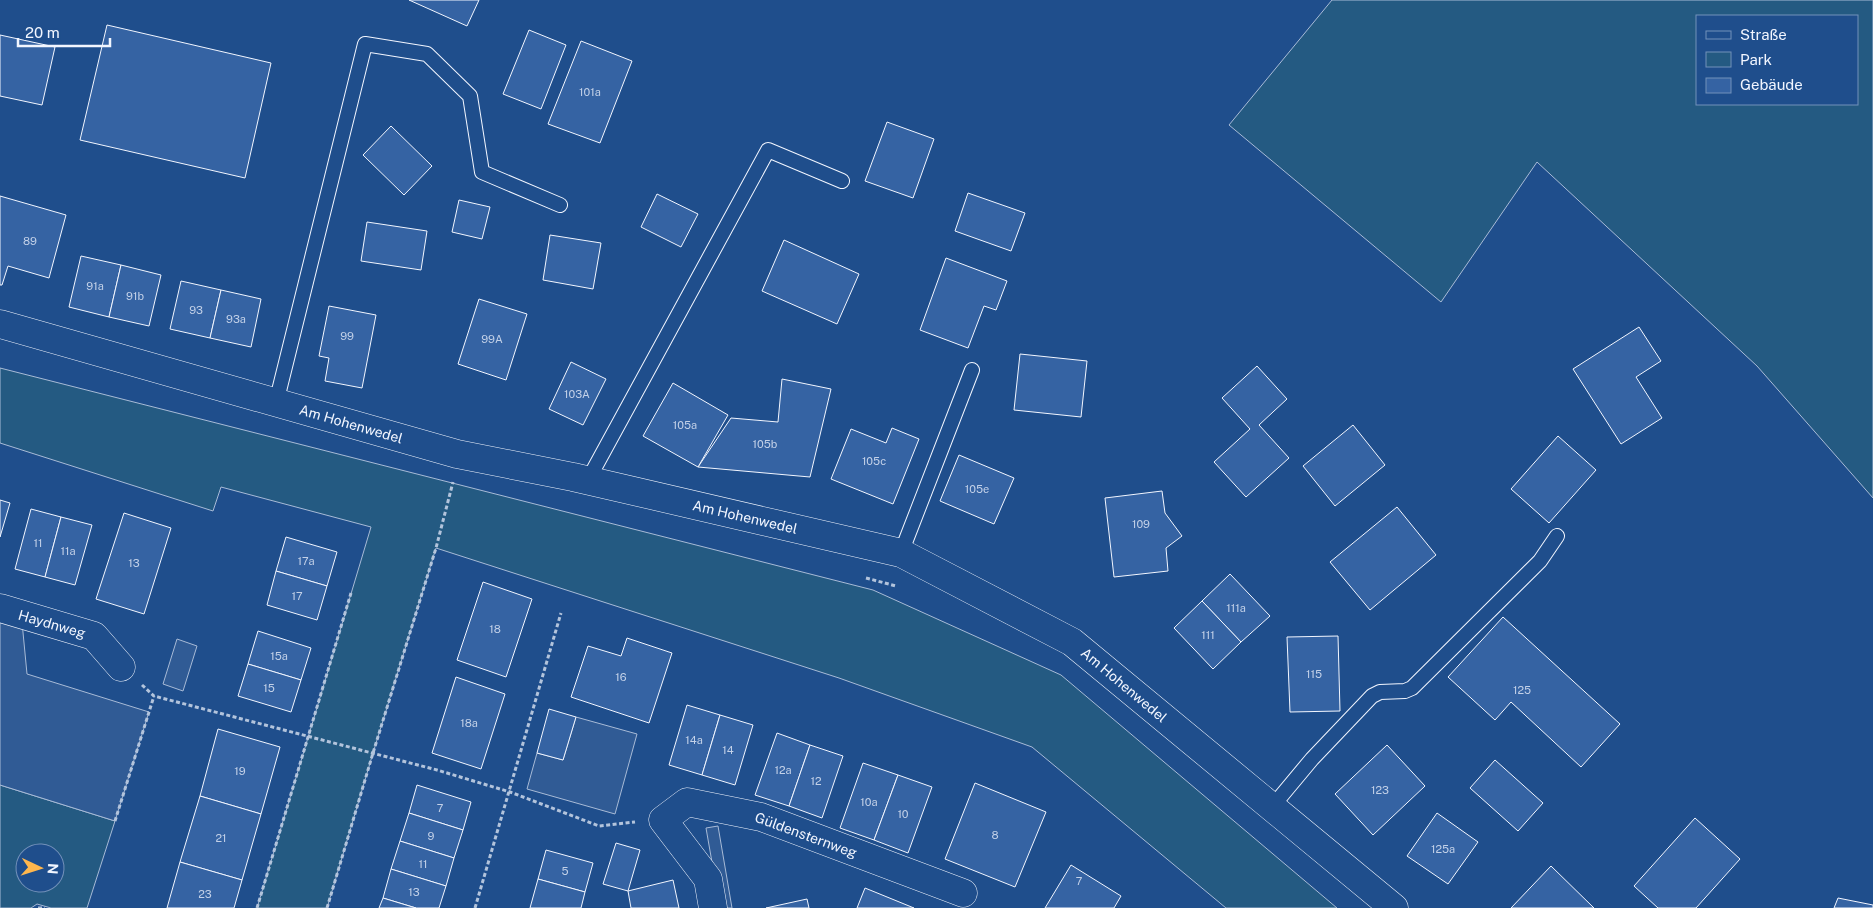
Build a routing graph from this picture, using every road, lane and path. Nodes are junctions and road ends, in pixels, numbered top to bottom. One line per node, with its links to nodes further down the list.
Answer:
1 (842, 181): 7 (lane)
2 (560, 206): 5 (lane)
3 (0, 324): 5 (street, Am Hohenwedel)
4 (972, 370): 9 (lane)
5 (276, 403): 6 (street, Am Hohenwedel)
6 (456, 454): 7 (street, Am Hohenwedel); 18 (path)
7 (588, 480): 9 (street, Am Hohenwedel)
8 (1557, 536): 20 (lane)
9 (901, 553): 20 (street, Am Hohenwedel)
10 (861, 576): 11 (path)
11 (898, 586)
12 (351, 593): 17 (path)
13 (0, 608): 15 (street, Haydnweg)
14 (561, 613): 19 (path)
15 (121, 667): 16 (path)
16 (154, 696): 17 (path); 22 (path)
17 (308, 735): 18 (path); 26 (path)
18 (373, 753): 19 (path); 27 (path)
19 (510, 792): 21 (path); 28 (path)
20 (1272, 807): 30 (street, Am Hohenwedel)
21 (662, 820): 23 (street, Güldensternweg); 29 (street)
22 (115, 821)
23 (963, 893)
24 (38, 908): 25 (path)
25 (45, 908)
26 (257, 908)
27 (327, 908)
28 (475, 908)
29 (713, 908)
30 (1394, 908)

